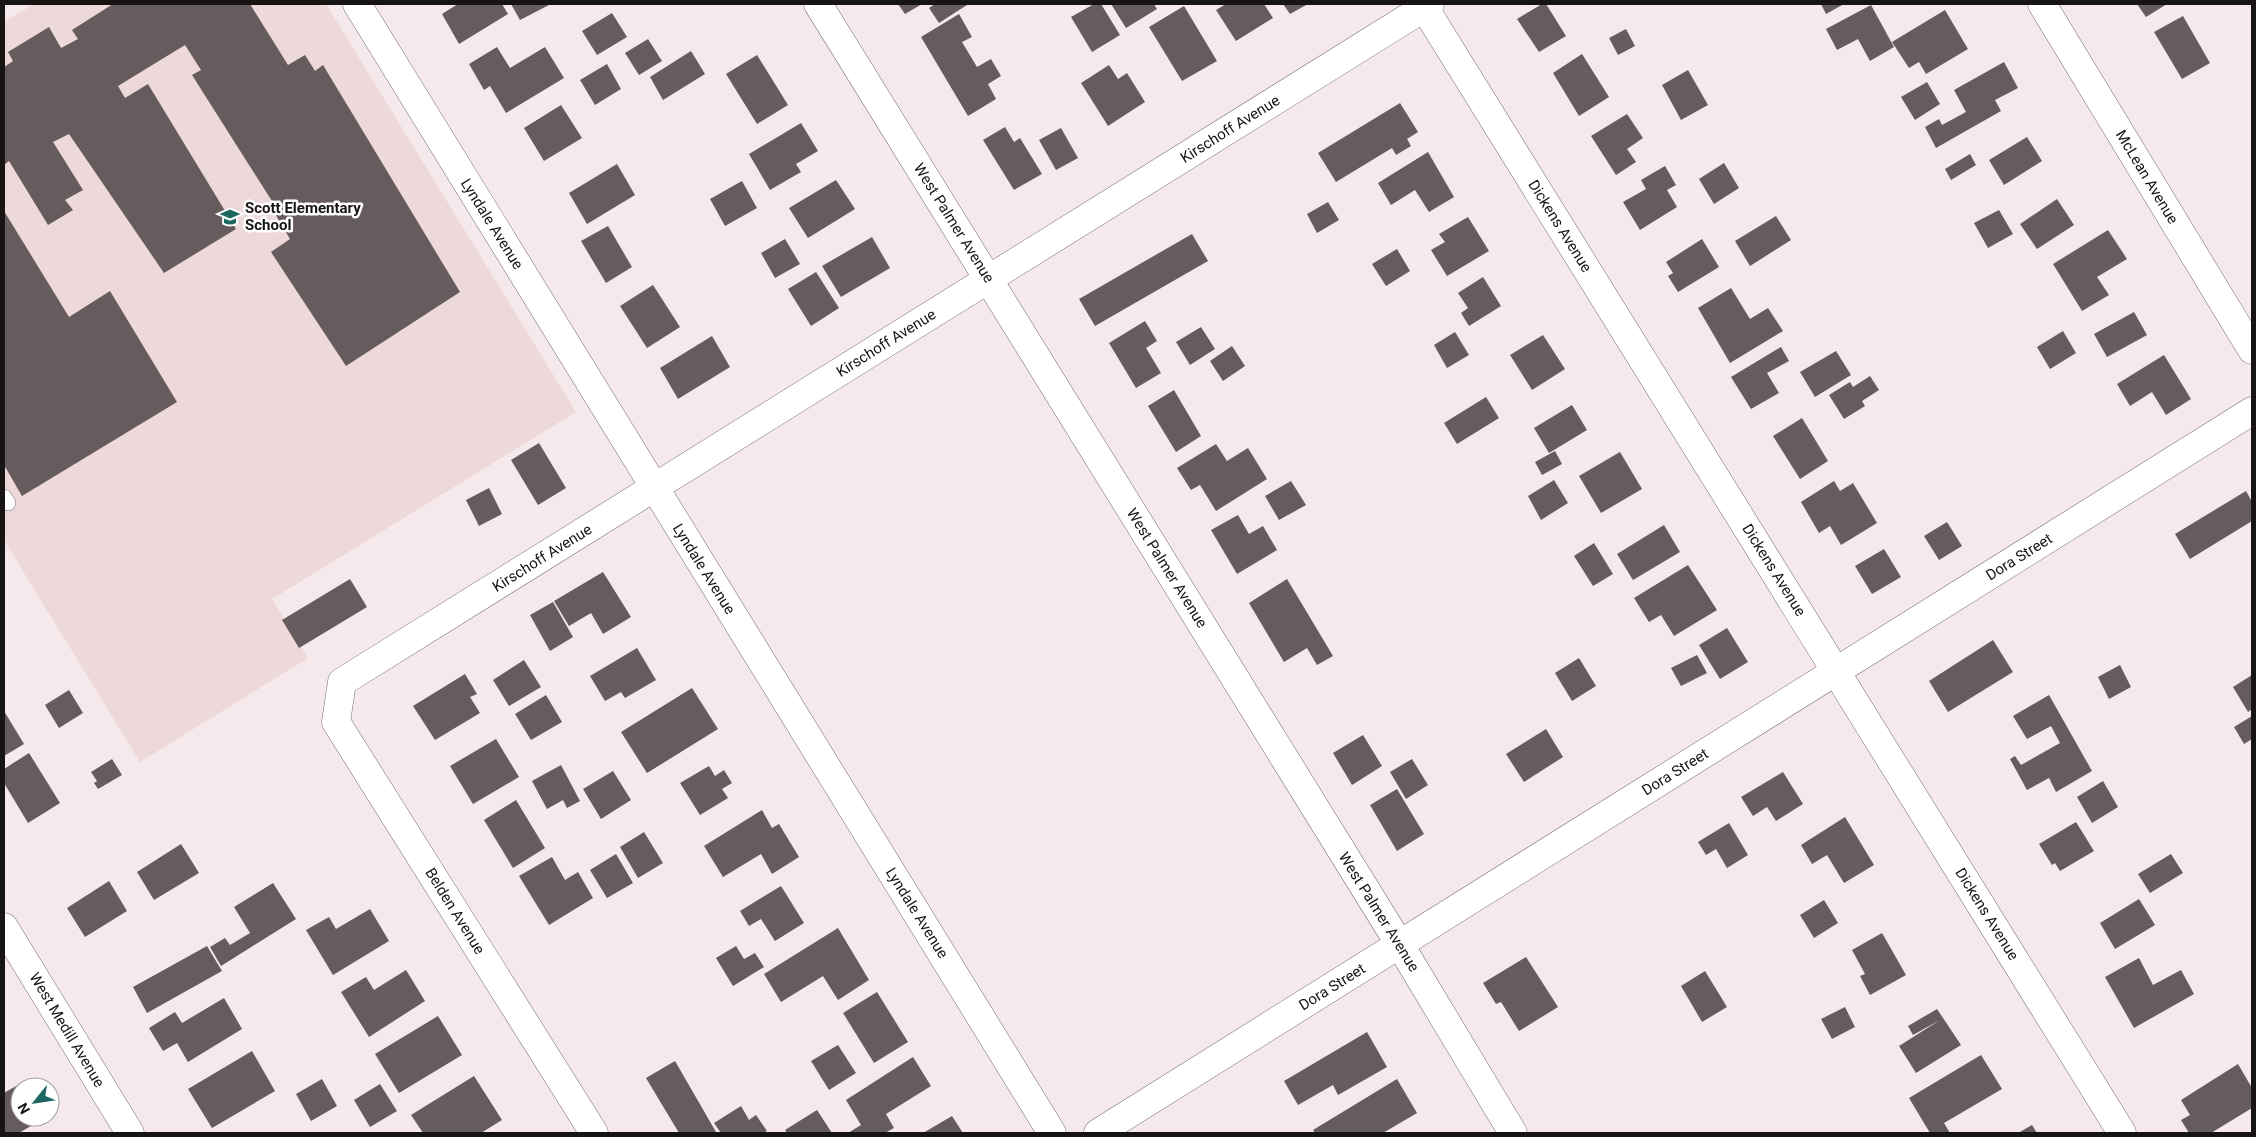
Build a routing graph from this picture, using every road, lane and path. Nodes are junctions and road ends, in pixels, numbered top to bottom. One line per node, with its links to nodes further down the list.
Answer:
1 (357, 4): 8 (street, Lyndale Avenue)
2 (818, 4): 5 (street, West Palmer Avenue)
3 (2042, 4): 6 (street, McLean Avenue)
4 (1427, 6): 5 (street, Kirschoff Avenue); 9 (street, Dickens Avenue)
5 (989, 279): 8 (street, Kirschoff Avenue); 12 (street, West Palmer Avenue)
6 (2252, 350)
7 (2252, 411): 9 (street, Dora Street)
8 (654, 488): 10 (street, Kirschoff Avenue); 15 (street, Lyndale Avenue)
9 (1837, 671): 12 (street, Dora Street); 18 (street, Dickens Avenue)
10 (342, 682): 14 (street, Belden Avenue)
11 (4, 927): 13 (street, West Medill Avenue)
12 (1400, 945): 16 (street, Dora Street); 17 (street, West Palmer Avenue)
13 (130, 1133)
14 (594, 1133)
15 (1052, 1133)
16 (1098, 1133)
17 (1513, 1133)
18 (2122, 1133)

